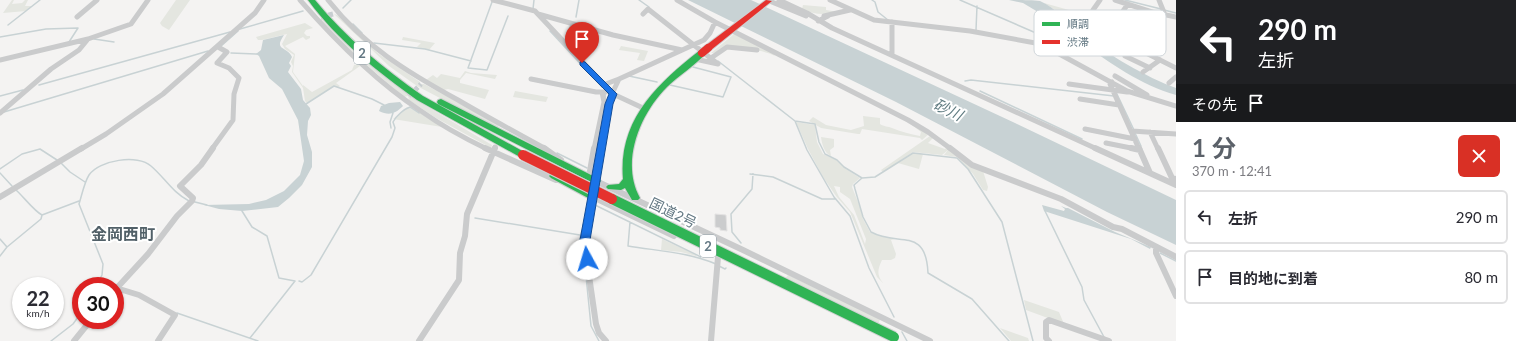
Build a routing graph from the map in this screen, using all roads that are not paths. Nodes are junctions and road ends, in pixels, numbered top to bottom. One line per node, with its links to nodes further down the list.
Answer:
1 (97, 0): 26 (street)
2 (148, 0): 32 (street)
3 (264, 0): 34 (street)
4 (300, 0): 73 (street)
5 (311, 0): 59 (main road, 国道2号 / 2)
6 (318, 0): 47 (main road, 国道2号 / 2)
7 (328, 0): 76 (street)
8 (493, 0): 23 (street)
9 (677, 0): 29 (street)
10 (830, 0): 16 (street)
11 (1100, 0): 17 (street)
12 (1115, 0): 15 (street)
13 (1159, 0): 20 (street)
14 (770, 1): 22 (street); 28 (street); 31 (main road)
15 (1128, 4): 18 (street); 19 (street)
16 (850, 10): 25 (street); 30 (street)
17 (1093, 10)
18 (1124, 10)
19 (1146, 10)
20 (1164, 10)
21 (1166, 12): 27 (street)
22 (807, 13): 25 (street); 28 (street)
23 (538, 14): 35 (street); 55 (street)
24 (643, 14): 36 (street)
25 (828, 16): 28 (street)
26 (78, 17)
27 (1176, 17)
28 (820, 21): 38 (street)
29 (715, 22): 31 (street); 36 (street)
30 (892, 23): 33 (street); 38 (street)
31 (735, 28): 36 (main road); 89 (street)
32 (89, 39): 42 (street); 65 (street)
33 (1034, 43)
34 (219, 47): 84 (street); 95 (street)
35 (682, 50): 36 (street); 51 (street)
36 (702, 50): 37 (street); 64 (main road)
37 (757, 50)
38 (892, 54): 77 (street)
39 (1063, 56): 52 (street)
40 (1125, 56): 45 (street)
41 (1152, 56): 43 (street)
42 (0, 60)
43 (1160, 60): 44 (street); 45 (street)
44 (1175, 67)
45 (1150, 68): 46 (street)
46 (1143, 72)
47 (396, 76): 66 (main road, 国道2号 / 2); 76 (main road)
48 (1115, 76): 60 (street)
49 (1176, 77): 53 (street)
50 (531, 79): 58 (street)
51 (618, 79): 55 (street); 58 (street)
52 (1111, 83): 56 (street); 57 (street)
53 (1169, 83)
54 (1069, 84): 56 (street)
55 (603, 85): 58 (street)
56 (1115, 91): 57 (street); 62 (street)
57 (1127, 91): 60 (street)
58 (607, 92): 64 (street); 75 (street); 80 (street)
59 (420, 98): 66 (main road, 国道2号 / 2); 81 (main road)
60 (1149, 98): 63 (street)
61 (1080, 99): 62 (street)
62 (1119, 105): 68 (street)
63 (1176, 106)
64 (643, 108): 79 (main road)
65 (0, 113)
66 (476, 129): 109 (main road, 国道2号 / 2, bridge)
67 (1085, 129): 71 (street)
68 (1133, 131): 69 (street); 71 (street)
69 (1150, 132): 70 (street); 78 (street)
70 (1176, 134)
71 (1135, 139): 74 (street)
72 (1106, 143): 74 (street)
73 (494, 150): 81 (street); 105 (street)
74 (1140, 150): 77 (street)
75 (590, 171)
76 (578, 172): 80 (main road)
77 (1150, 173): 82 (street)
78 (1176, 179)
79 (627, 180): 83 (main road); 86 (main road)
80 (596, 181): 83 (street); 85 (street)
81 (568, 184): 85 (main road)
82 (1176, 185)
83 (612, 188): 86 (street)
84 (0, 197)
85 (593, 197): 88 (street); 106 (street)
86 (634, 198): 87 (street)
87 (690, 226): 88 (street); 90 (street)
88 (680, 238): 92 (street)
89 (1156, 246): 91 (street); 98 (street)
90 (743, 250): 93 (street); 94 (street)
91 (1176, 257)
92 (718, 262): 93 (street); 107 (street)
93 (735, 265): 96 (street)
94 (786, 272): 96 (street); 99 (street)
95 (124, 280)
96 (779, 286): 101 (street)
97 (124, 290): 104 (street)
98 (1176, 296)
99 (884, 319): 101 (street); 110 (street)
100 (84, 329): 103 (street)
101 (880, 335): 108 (street)
102 (1103, 340): 111 (street)
103 (74, 341)
104 (158, 341)
105 (419, 341)
106 (606, 341)
107 (711, 341)
108 (892, 341)
109 (903, 341)
110 (930, 341)
111 (1049, 341)

